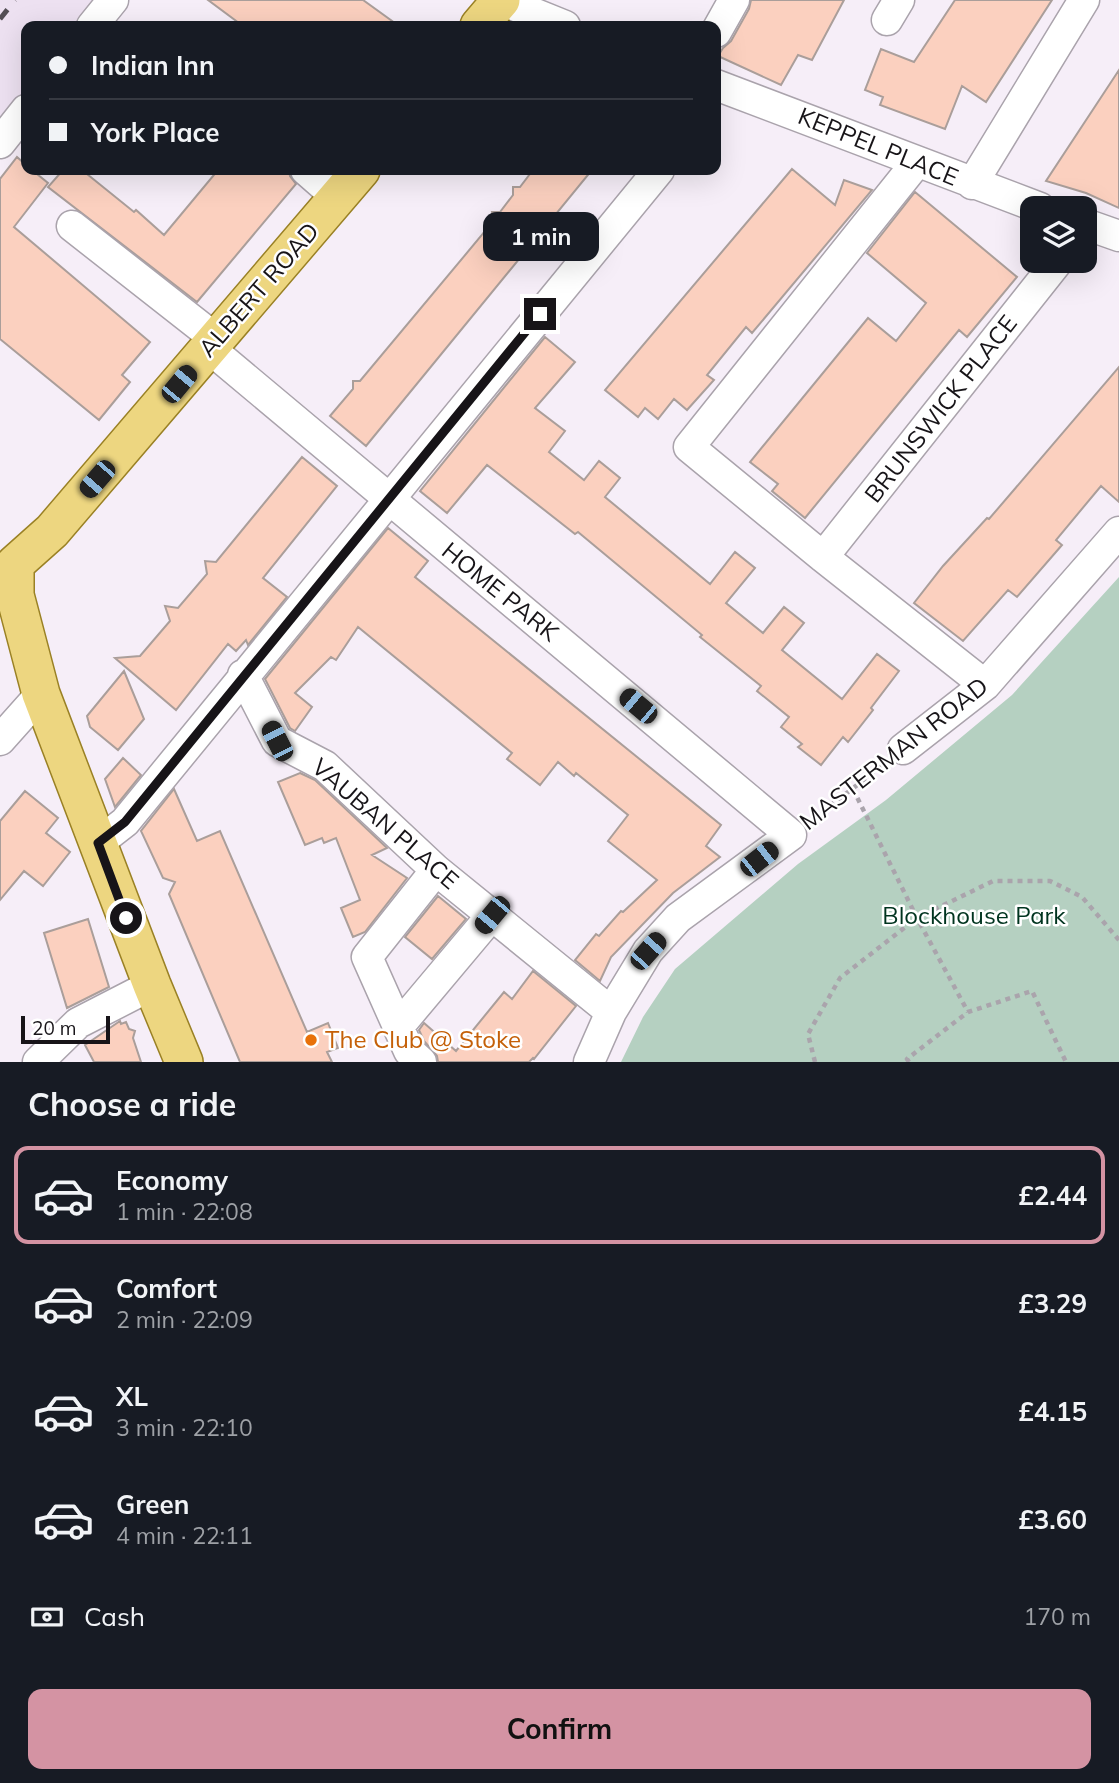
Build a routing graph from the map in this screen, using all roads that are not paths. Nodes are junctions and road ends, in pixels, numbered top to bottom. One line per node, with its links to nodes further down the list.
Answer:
1 (113, 0): 5 (street)
2 (501, 0): 6 (main road); 7 (street)
3 (734, 0): 8 (street)
4 (1084, 0): 16 (street)
5 (96, 21)
6 (483, 21)
7 (553, 21)
8 (721, 23)
9 (721, 92): 12 (street, KEPPEL PLACE)
10 (21, 116): 11 (street)
11 (0, 143)
12 (917, 162): 16 (street, KEPPEL PLACE); 27 (street)
13 (312, 175): 17 (street)
14 (356, 175): 17 (main road, ALBERT ROAD)
15 (655, 175): 24 (street)
16 (972, 184): 18 (street, KEPPEL PLACE)
17 (338, 198): 23 (main road, ALBERT ROAD)
18 (1020, 201)
19 (72, 226): 23 (street, HOME PARK)
20 (1097, 229): 21 (street)
21 (1119, 236)
22 (1048, 273): 27 (street, BRUNSWICK PLACE)
23 (213, 344): 24 (street, HOME PARK); 26 (main road, ALBERT ROAD)
24 (387, 500): 28 (street); 33 (street, HOME PARK)
25 (1119, 533): 29 (street, MASTERMAN ROAD)
26 (8, 557): 30 (main road)
27 (823, 557): 29 (street)
28 (243, 675): 34 (street); 35 (street, VAUBAN PLACE)
29 (985, 684): 32 (street, MASTERMAN ROAD)
30 (41, 694): 31 (street); 34 (main road)
31 (0, 740)
32 (903, 749)
33 (791, 835): 38 (street, MASTERMAN ROAD)
34 (98, 843): 37 (main road)
35 (436, 870): 36 (street, VAUBAN PLACE); 39 (street)
36 (492, 915): 38 (street, VAUBAN PLACE); 39 (street)
37 (152, 985): 40 (street); 41 (main road)
38 (611, 1012): 42 (street, MASTERMAN ROAD)
39 (409, 1047)
40 (38, 1062)
41 (184, 1062)
42 (589, 1062)

